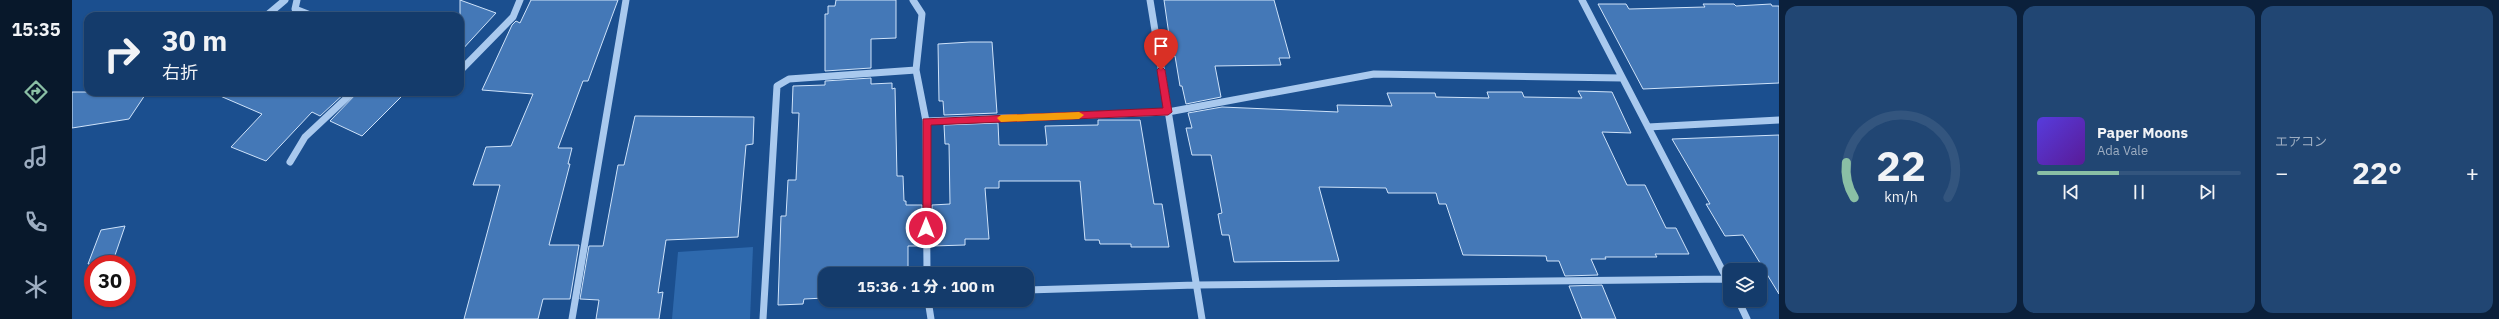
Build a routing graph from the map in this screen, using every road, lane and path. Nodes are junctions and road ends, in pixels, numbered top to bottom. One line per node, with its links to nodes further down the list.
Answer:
1 (285, 0): 8 (street)
2 (297, 0): 9 (street)
3 (520, 0): 10 (street)
4 (626, 0): 26 (street)
5 (913, 0): 11 (street)
6 (1150, 0): 14 (street)
7 (1582, 0): 12 (street)
8 (271, 12)
9 (303, 12)
10 (464, 67)
11 (916, 70): 16 (street); 27 (street)
12 (1622, 78): 14 (street); 17 (street)
13 (348, 96): 18 (street)
14 (1168, 112): 16 (street); 22 (street)
15 (1779, 120): 17 (street)
16 (926, 122): 19 (street)
17 (1648, 127): 20 (street)
18 (290, 162)
19 (927, 267)
20 (1723, 271)
21 (1723, 282): 22 (street)
22 (1196, 285): 23 (street); 29 (street)
23 (1034, 290)
24 (929, 307): 28 (street)
25 (1741, 307): 30 (street)
26 (572, 319)
27 (763, 319)
28 (931, 319)
29 (1202, 319)
30 (1747, 319)

